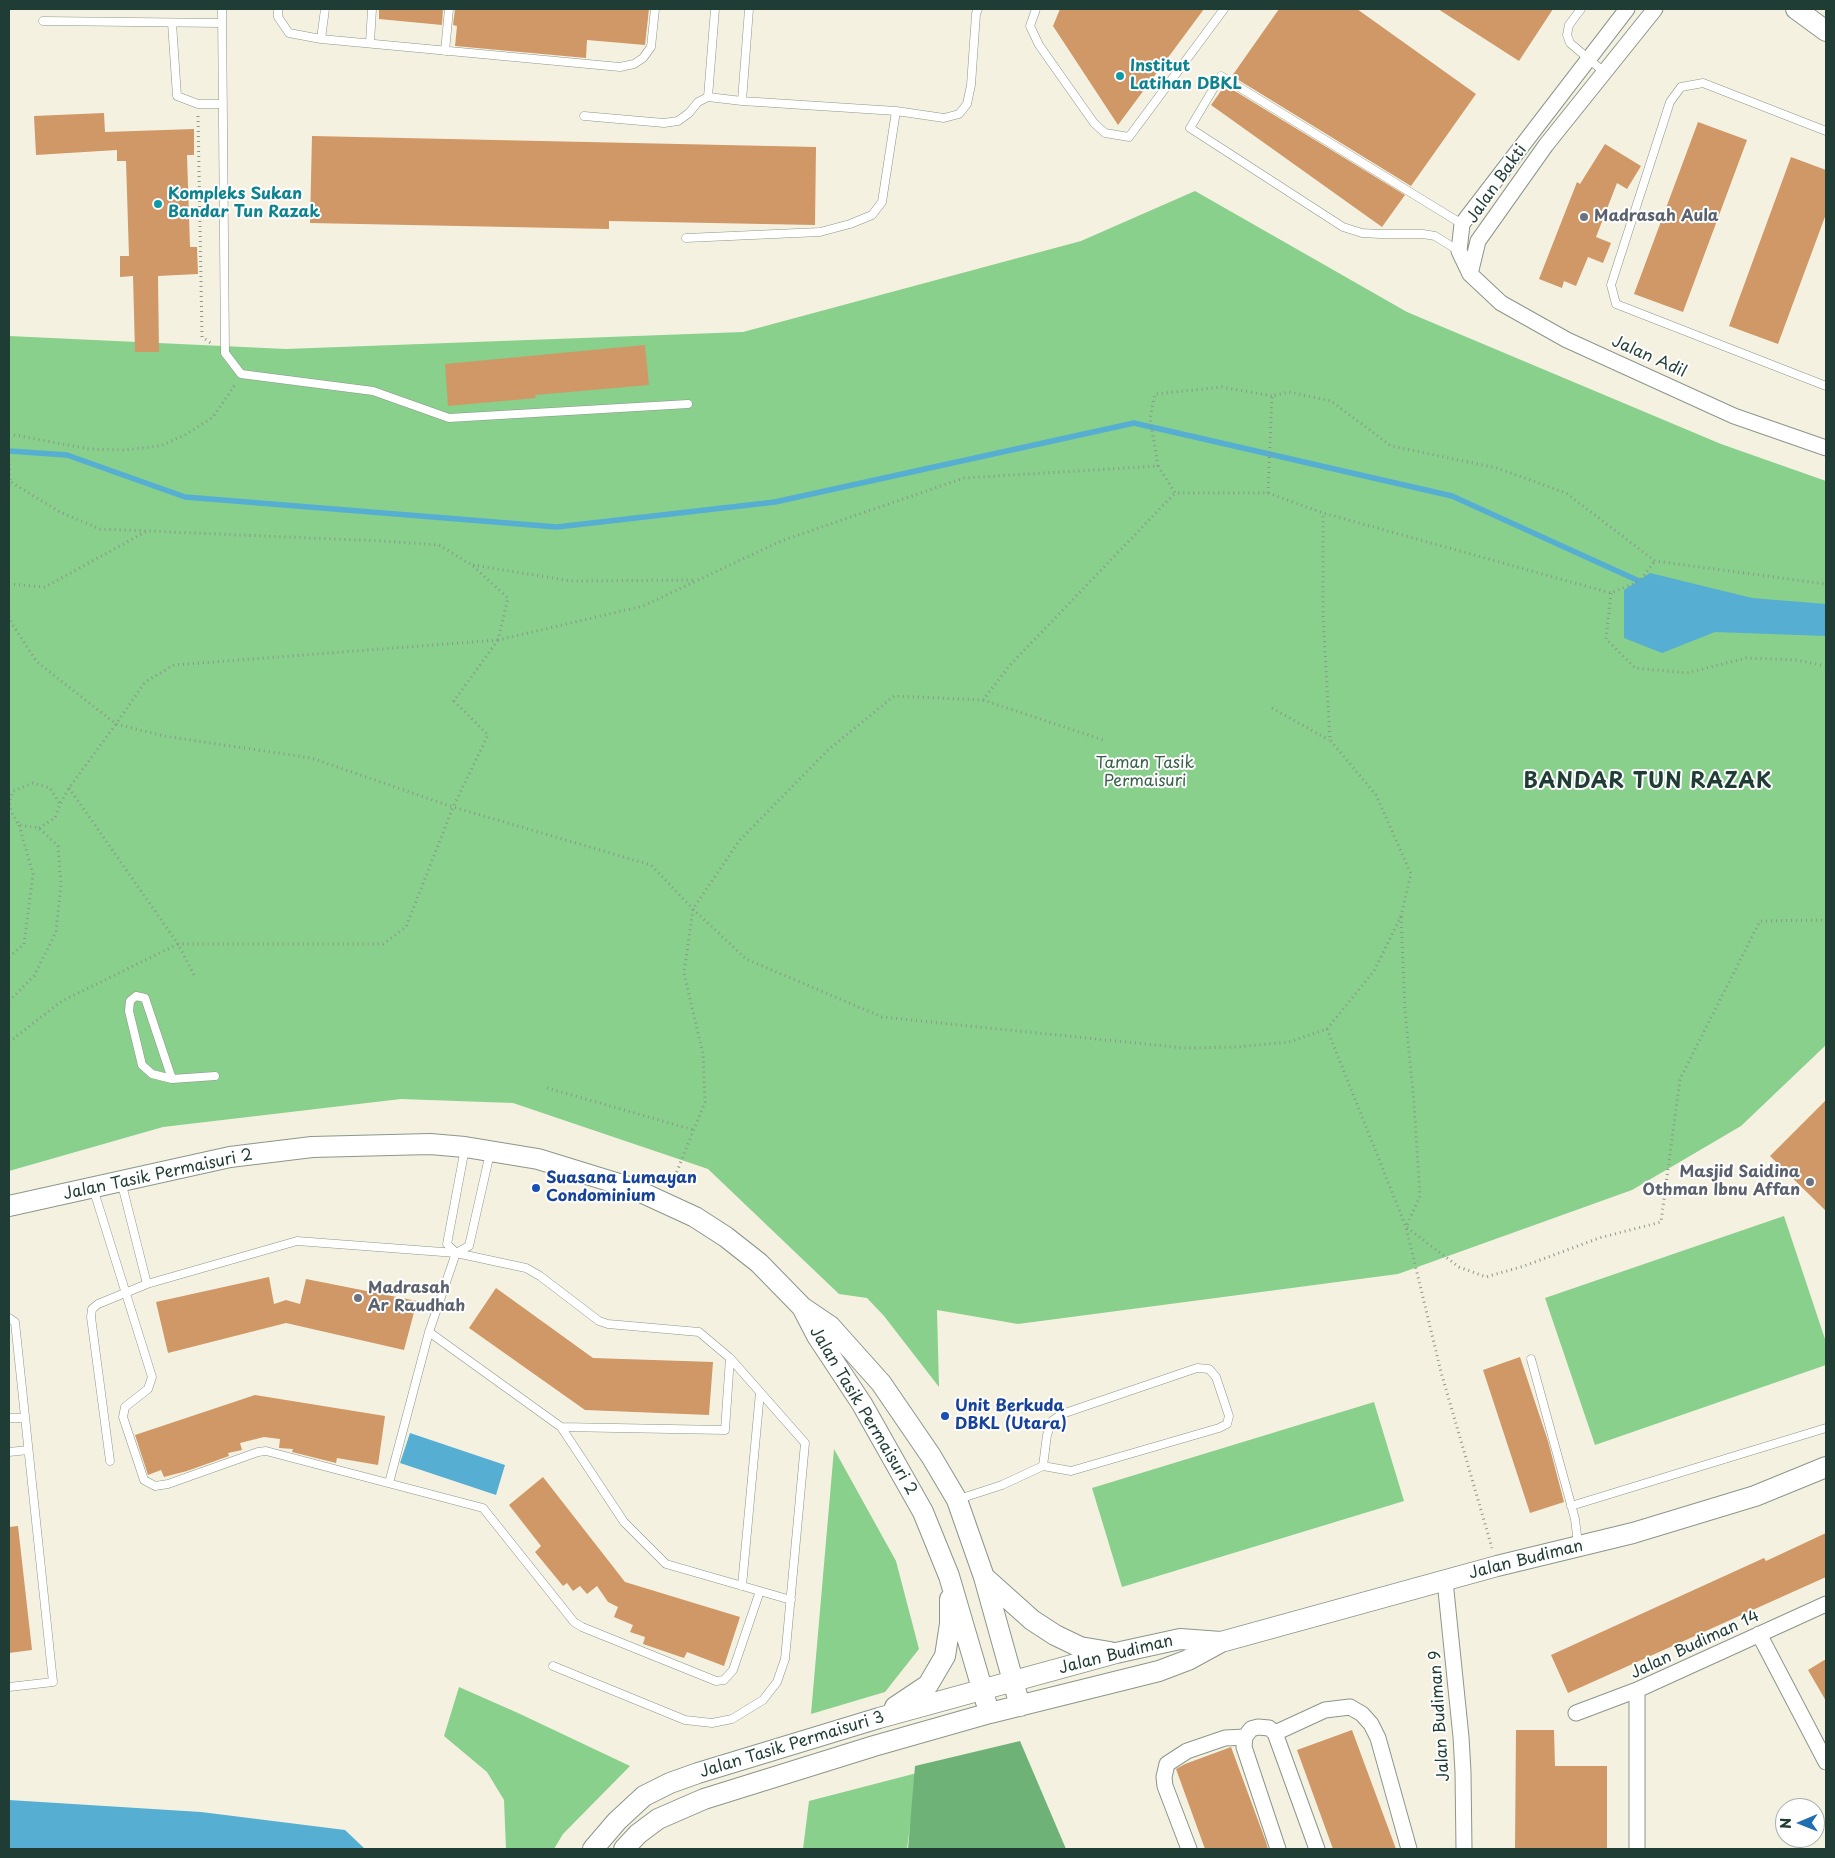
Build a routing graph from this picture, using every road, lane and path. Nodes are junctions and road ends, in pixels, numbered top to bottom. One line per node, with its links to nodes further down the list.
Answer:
1 (222, 9): 18 (lane)
2 (278, 9): 20 (lane)
3 (325, 9): 20 (lane)
4 (372, 9): 21 (lane)
5 (449, 9): 22 (lane)
6 (655, 9): 22 (lane)
7 (715, 9): 25 (lane)
8 (749, 9): 26 (lane)
9 (978, 9): 29 (lane)
10 (1036, 9): 11 (lane)
11 (1224, 9)
12 (1581, 9): 23 (lane)
13 (1626, 9): 23 (street, Jalan Bakti)
14 (1655, 9): 24 (street, Jalan Bakti)
15 (1796, 9): 19 (street)
16 (43, 21): 17 (lane)
17 (172, 23): 18 (lane); 27 (lane)
18 (222, 23): 28 (lane)
19 (1826, 31)
20 (321, 39): 21 (lane)
21 (370, 43): 22 (lane)
22 (445, 51)
23 (1588, 59): 24 (lane); 32 (street, Jalan Bakti)
24 (1604, 72): 35 (street, Jalan Bakti)
25 (708, 98): 26 (lane); 30 (lane)
26 (742, 101): 29 (lane)
27 (198, 104): 28 (lane); 36 (path)
28 (223, 104): 36 (lane)
29 (896, 110): 33 (lane)
30 (584, 116)
31 (1826, 131): 38 (lane)
32 (1462, 224): 34 (street, Jalan Bakti); 34 (lane)
33 (686, 238)
34 (1458, 251): 35 (street)
35 (1470, 274): 42 (street, Jalan Adil)
36 (225, 353): 37 (lane)
37 (242, 374): 40 (lane); 41 (path)
38 (1826, 386)
39 (1272, 396): 44 (path); 47 (path); 50 (path)
40 (688, 404)
41 (9, 434)
42 (1826, 448)
43 (9, 459): 45 (path)
44 (1158, 466): 46 (path); 52 (path)
45 (9, 483): 49 (path)
46 (1175, 493): 47 (path); 59 (path)
47 (1268, 493): 48 (path)
48 (1323, 513): 55 (path); 63 (path)
49 (148, 531): 51 (path); 53 (path)
50 (1655, 562): 54 (path); 55 (path)
51 (472, 565): 52 (path); 57 (path)
52 (698, 580): 57 (path)
53 (9, 584)
54 (1826, 584)
55 (1611, 593): 58 (path)
56 (9, 616): 61 (path)
57 (498, 640): 61 (path); 67 (path)
58 (1826, 666)
59 (983, 700): 62 (path); 70 (path)
60 (1272, 708): 63 (path)
61 (116, 724): 64 (path); 67 (path)
62 (1103, 740)
63 (1330, 740): 71 (path)
64 (69, 788): 66 (path); 73 (path)
65 (9, 802): 66 (path); 68 (path)
66 (60, 804): 69 (path)
67 (453, 807): 70 (path); 73 (path)
68 (20, 825): 69 (path); 74 (path)
69 (39, 828): 76 (path)
70 (693, 910): 77 (path); 82 (path)
71 (1401, 916): 77 (path); 89 (path)
72 (1826, 920): 89 (path)
73 (178, 944): 75 (path); 78 (path)
74 (9, 957)
75 (194, 976)
76 (9, 1001)
77 (1327, 1029): 89 (path)
78 (9, 1042)
79 (214, 1076): 80 (lane)
80 (172, 1079): 80 (lane)
81 (547, 1088): 82 (path)
82 (694, 1130): 87 (path)
83 (465, 1147): 84 (street, Jalan Tasik Permaisuri 2); 85 (street, Jalan Tasik Permaisuri 2); 90 (lane)
84 (490, 1150): 87 (street, Jalan Tasik Permaisuri 2); 90 (lane)
85 (121, 1181): 86 (street, Jalan Tasik Permaisuri 2); 91 (lane)
86 (93, 1188): 88 (street, Jalan Tasik Permaisuri 2); 92 (lane)
87 (664, 1202): 93 (street, Jalan Tasik Permaisuri 2)
88 (9, 1206)
89 (1406, 1227): 112 (path)
90 (456, 1253): 91 (lane); 95 (lane); 96 (lane)
91 (147, 1284): 92 (lane)
92 (127, 1292): 105 (lane); 108 (lane)
93 (802, 1307): 109 (street, Jalan Tasik Permaisuri 2); 113 (street, Jalan Tasik Permaisuri 2)
94 (9, 1318): 100 (lane)
95 (429, 1332): 101 (lane); 108 (lane)
96 (730, 1358): 98 (lane); 101 (lane)
97 (1531, 1359): 110 (lane)
98 (760, 1392): 116 (lane); 118 (lane)
99 (9, 1418): 100 (lane)
100 (25, 1418): 103 (lane)
101 (561, 1427): 116 (lane)
102 (1826, 1428): 110 (lane)
103 (28, 1450): 104 (lane); 125 (lane)
104 (9, 1452)
105 (110, 1462)
106 (1043, 1466): 106 (lane); 109 (lane)
107 (1826, 1467): 111 (street, Jalan Budiman)
108 (389, 1483): 117 (lane)
109 (957, 1500): 114 (street, Jalan Tasik Permaisuri 2)
110 (1571, 1506): 111 (lane)
111 (1578, 1546): 112 (street, Jalan Budiman)
112 (1497, 1566): 115 (street, Jalan Budiman)
113 (949, 1576): 126 (street, Jalan Tasik Permaisuri 2); 131 (street)
114 (984, 1577): 122 (street); 124 (street, Jalan Tasik Permaisuri 2)
115 (1445, 1581): 121 (street, Jalan Budiman); 141 (street, Jalan Budiman 9)
116 (742, 1586): 117 (lane)
117 (760, 1591): 118 (lane)
118 (791, 1600): 123 (lane)
119 (1826, 1604): 120 (street, Jalan Budiman 14)
120 (1759, 1634): 127 (street, Jalan Budiman 14); 134 (street)
121 (1221, 1642): 122 (street, Jalan Budiman); 128 (street, Jalan Budiman)
122 (1116, 1653): 124 (street, Jalan Budiman)
123 (554, 1666)
124 (1013, 1681): 126 (street, Jalan Tasik Permaisuri 3); 128 (street, Jalan Tasik Permaisuri 2)
125 (9, 1687)
126 (983, 1690): 129 (street, Jalan Tasik Permaisuri 2); 131 (street, Jalan Tasik Permaisuri 3)
127 (1637, 1690): 130 (street, Jalan Budiman 14); 142 (street)
128 (1020, 1706): 129 (street, Jalan Tasik Permaisuri 3)
129 (990, 1713): 136 (street, Jalan Tasik Permaisuri 3)
130 (1576, 1713)
131 (879, 1718): 135 (street, Jalan Tasik Permaisuri 3)
132 (1274, 1733): 133 (street); 139 (street); 140 (street)
133 (1245, 1737): 137 (street); 138 (street)
134 (1826, 1762)
135 (593, 1849)
136 (624, 1849)
137 (1189, 1849)
138 (1278, 1849)
139 (1317, 1849)
140 (1409, 1849)
141 (1464, 1849)
142 (1637, 1849)

